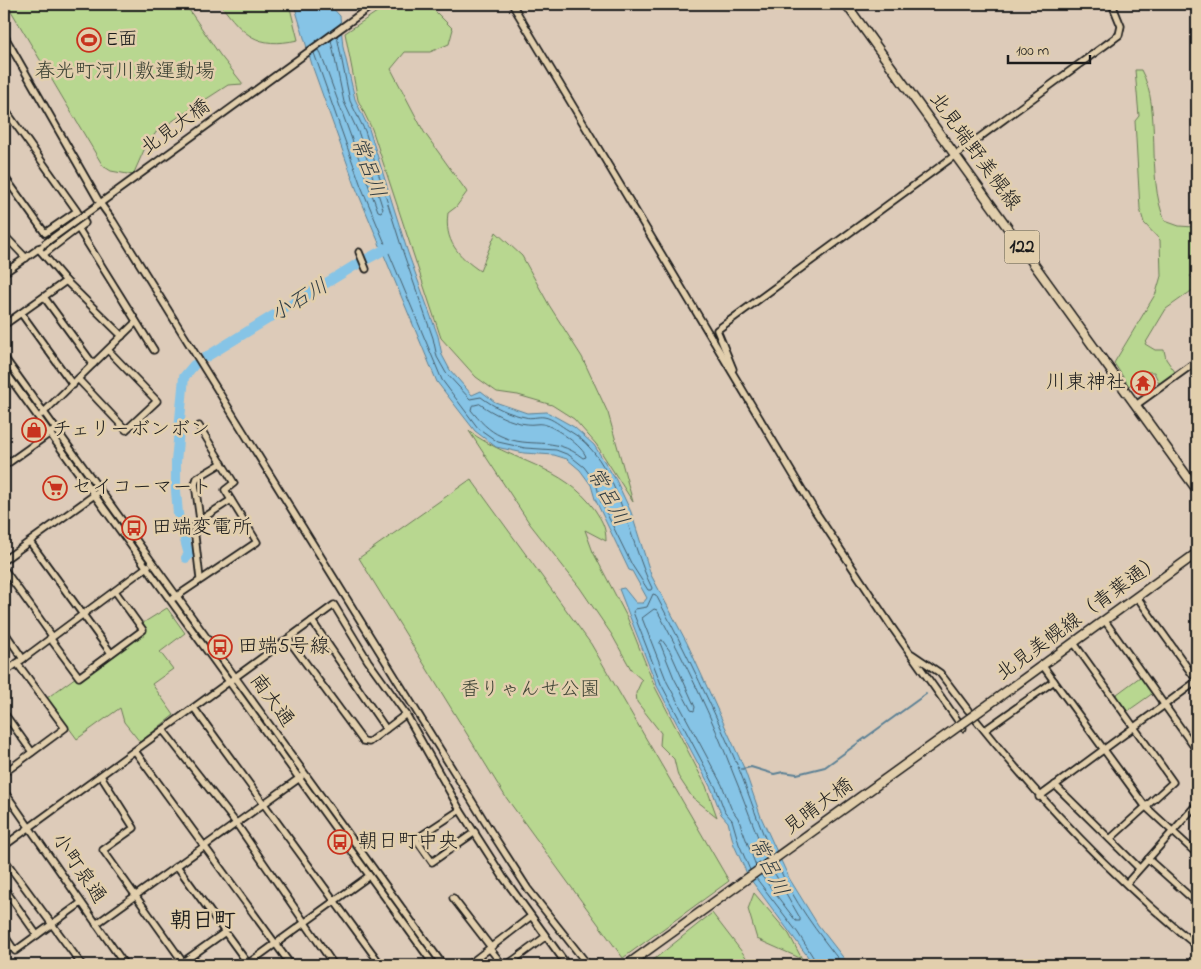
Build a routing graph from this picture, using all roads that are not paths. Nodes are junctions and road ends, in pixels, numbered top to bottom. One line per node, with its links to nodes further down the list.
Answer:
1 (374, 4): 9 (street, 北見大橋)
2 (512, 4): 32 (street)
3 (846, 4): 7 (main road, 北見端野美幌線 / 122)
4 (1112, 4): 7 (street)
5 (4, 35): 9 (street)
6 (4, 108): 10 (street)
7 (955, 154): 32 (street); 35 (main road, 北見端野美幌線 / 122)
8 (4, 176): 10 (street)
9 (100, 203): 13 (street, 北見大橋, bridge); 145 (street)
10 (77, 211): 11 (street)
11 (78, 228): 15 (street); 22 (street)
12 (4, 236): 16 (street)
13 (38, 248): 15 (street); 16 (street, 北見大橋)
14 (359, 252): 17 (street)
15 (44, 254): 19 (street)
16 (26, 258): 18 (street, 北見大橋)
17 (366, 269)
18 (4, 273)
19 (66, 281): 20 (street); 24 (street)
20 (44, 297): 21 (street); 29 (street)
21 (21, 313): 23 (street); 34 (street)
22 (136, 322): 24 (street); 26 (street)
23 (4, 325)
24 (122, 336): 25 (street)
25 (108, 350): 29 (street); 33 (street)
26 (154, 350)
27 (4, 357): 30 (street, 南大通)
28 (1197, 361): 35 (street)
29 (93, 364): 33 (street)
30 (11, 367): 31 (street); 36 (street, 南大通)
31 (4, 371): 37 (street, 南大通)
32 (733, 374): 67 (street)
33 (78, 379): 34 (street)
34 (73, 384): 36 (street)
35 (1136, 405): 43 (main road, 北見端野美幌線 / 122)
36 (44, 412): 37 (street); 39 (street, 南大通)
37 (38, 417): 40 (street, 南大通)
38 (199, 426): 41 (street)
39 (56, 429): 40 (street); 44 (street, 南大通)
40 (50, 433): 42 (street); 45 (street, 南大通)
41 (222, 463): 46 (street); 47 (street)
42 (4, 466)
43 (1197, 490)
44 (100, 491): 45 (street); 51 (street, 南大通)
45 (94, 495): 48 (street); 53 (street, 南大通)
46 (231, 500): 47 (street); 54 (street)
47 (200, 520): 54 (street)
48 (30, 542): 50 (street); 59 (street)
49 (1197, 553): 57 (main road, 北見美幌線（青葉通）)
50 (4, 560)
51 (152, 563): 53 (street); 56 (street, 南大通)
52 (4, 568): 63 (street)
53 (146, 568): 55 (street); 58 (street, 南大通)
54 (200, 579): 56 (street)
55 (115, 591): 59 (street); 66 (street)
56 (176, 596): 58 (street); 71 (street, 南大通)
57 (1137, 597): 60 (main road, 北見美幌線（青葉通）); 73 (street)
58 (170, 600): 74 (street, 南大通)
59 (82, 614): 63 (street); 66 (street)
60 (1105, 621): 65 (main road, 北見美幌線（青葉通）); 75 (street)
61 (312, 622): 64 (street); 80 (street); 84 (street)
62 (4, 631): 68 (street)
63 (51, 637): 66 (street); 68 (street)
64 (288, 639): 71 (street); 84 (street)
65 (1074, 643): 69 (main road, 北見美幌線（青葉通）); 82 (street)
66 (111, 653)
67 (910, 653): 77 (street); 83 (street)
68 (20, 660): 70 (street); 90 (street)
69 (1043, 666): 72 (street); 78 (main road, 北見美幌線（青葉通）)
70 (4, 672)
71 (235, 678): 74 (street); 92 (street, 南大通)
72 (1054, 681): 86 (street); 87 (street)
73 (1197, 681): 75 (street)
74 (229, 682): 76 (street); 94 (street, 南大通)
75 (1166, 704): 82 (street); 89 (street)
76 (194, 708): 85 (street); 98 (street)
77 (968, 710)
78 (981, 710): 146 (main road, 見晴大橋, bridge)
79 (4, 713): 90 (street)
80 (406, 714): 84 (street); 101 (street)
81 (976, 720): 86 (street)
82 (1135, 726): 87 (street); 100 (street)
83 (963, 728)
84 (386, 729)
85 (163, 730): 88 (street); 103 (street)
86 (985, 730): 97 (street)
87 (1104, 749): 95 (street); 100 (street)
88 (135, 751): 93 (street); 109 (street)
89 (1197, 751)
90 (32, 752): 91 (street)
91 (4, 773)
92 (304, 774): 94 (street); 142 (street, 南大通)
93 (100, 776): 104 (street); 118 (street)
94 (298, 779): 98 (street); 115 (street, 南大通)
95 (1055, 785): 97 (street); 107 (street)
96 (4, 791): 104 (street, 小町泉通)
97 (1039, 797): 116 (street)
98 (264, 804): 103 (street); 120 (street)
99 (1197, 804): 102 (street)
100 (1145, 806): 106 (street); 107 (street)
101 (460, 810): 105 (street); 105 (street)
102 (1195, 813): 106 (street)
103 (236, 823): 109 (street); 124 (street)
104 (30, 827): 108 (street); 121 (street, 小町泉通)
105 (475, 832): 123 (street)
106 (1173, 832): 110 (street); 112 (street)
107 (1110, 839): 114 (street)
108 (4, 846)
109 (205, 847): 113 (street); 131 (street)
110 (1197, 854)
111 (4, 859): 125 (street)
112 (1148, 859): 114 (street); 122 (street)
113 (177, 866): 118 (street); 127 (street)
114 (1139, 868): 116 (street)
115 (369, 876): 120 (street); 141 (street, 南大通)
116 (1127, 884): 132 (street)
117 (4, 888): 129 (street)
118 (136, 896): 126 (street); 134 (street)
119 (453, 898): 133 (street)
120 (334, 901): 124 (street); 140 (street)
121 (81, 903): 125 (street); 126 (street, 小町泉通)
122 (1197, 903)
123 (530, 917): 130 (street); 133 (street)
124 (304, 923): 131 (street); 139 (street)
125 (50, 924): 129 (street); 135 (street)
126 (96, 924): 136 (street, 小町泉通)
127 (225, 932): 134 (street); 137 (street)
128 (4, 935): 129 (street)
129 (37, 935)
130 (545, 937): 133 (street); 144 (street)
131 (275, 944): 137 (street); 138 (street)
132 (1197, 946)
133 (490, 948): 143 (street)
134 (184, 964)
135 (82, 965)
136 (125, 965)
137 (248, 965)
138 (291, 965)
139 (334, 965)
140 (381, 965)
141 (432, 965)
142 (443, 965)
143 (468, 965)
144 (567, 965)
145 (588, 965)
146 (627, 965)

